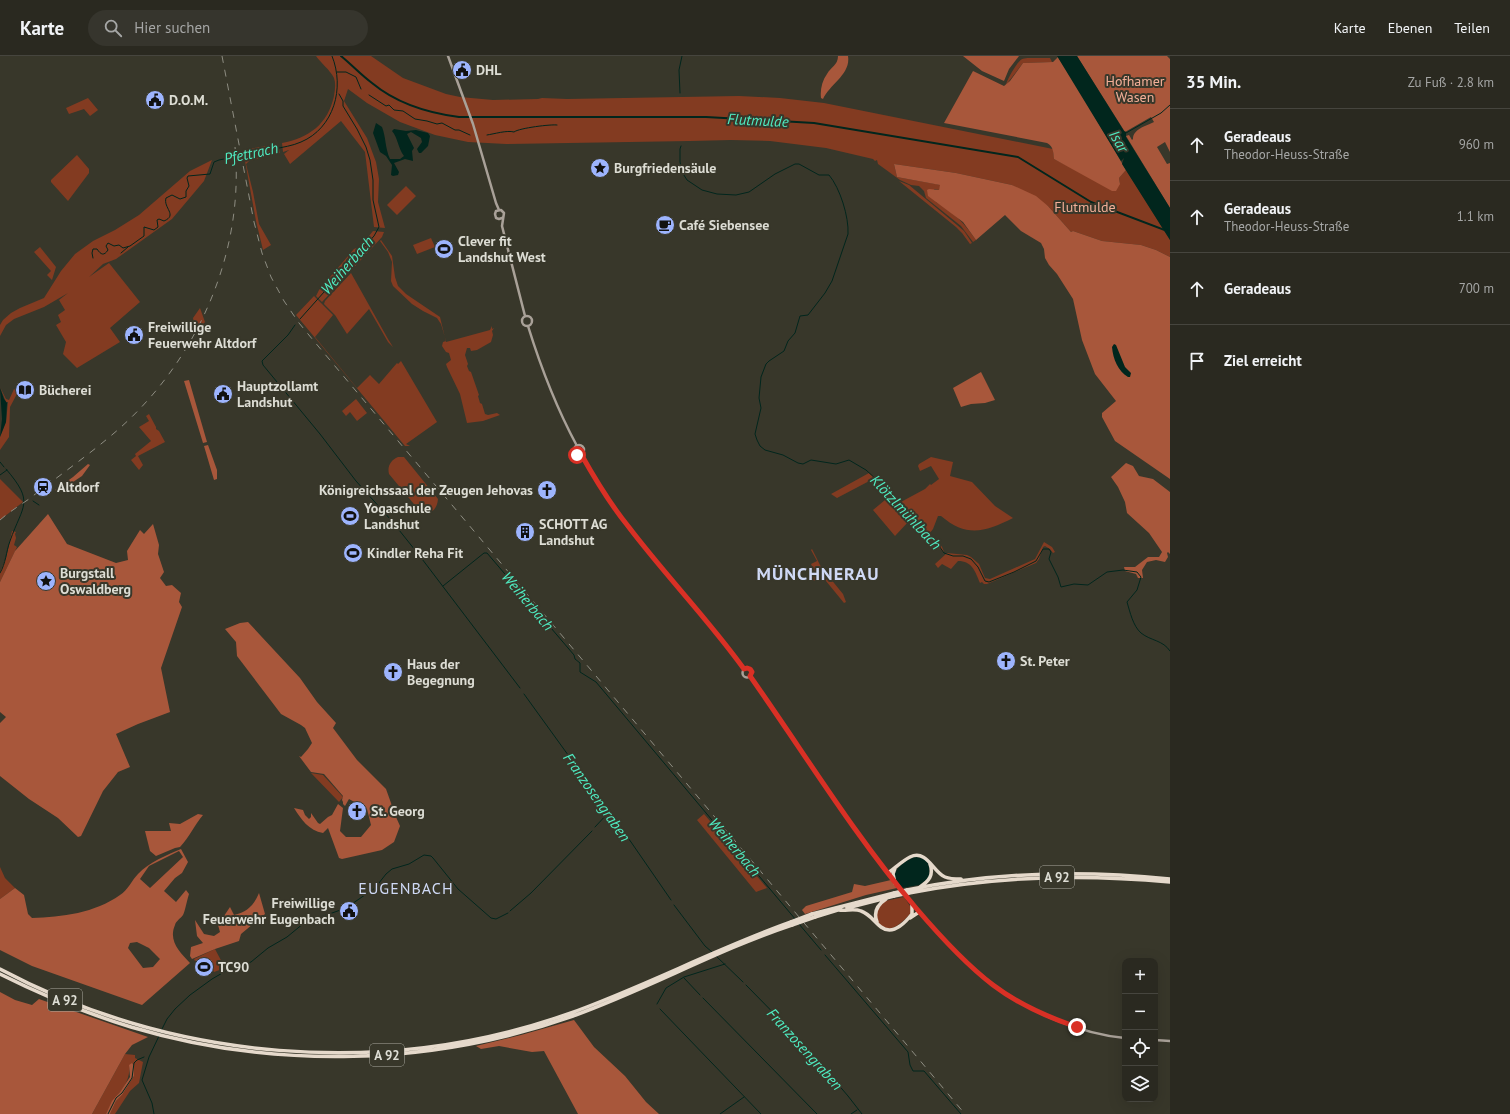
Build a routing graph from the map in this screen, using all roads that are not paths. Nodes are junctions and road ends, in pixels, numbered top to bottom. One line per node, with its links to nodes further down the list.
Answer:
1 (448, 56): 2 (main road)
2 (498, 210): 3 (main road); 4 (main road)
3 (502, 218): 4 (main road); 5 (main road)
4 (498, 219): 5 (main road)
5 (502, 226): 6 (main road)
6 (525, 316): 7 (main road); 7 (main road)
7 (528, 326): 8 (main road)
8 (577, 446): 9 (main road); 9 (main road)
9 (581, 454): 10 (main road)
10 (744, 669): 11 (main road); 11 (main road)
11 (750, 676): 14 (main road)
12 (929, 861): 13 (highway); 16 (highway, A 92); 19 (highway)
13 (895, 868): 14 (highway); 17 (highway)
14 (888, 873): 17 (main road)
15 (1170, 879): 16 (highway, A 92)
16 (966, 880): 19 (highway, A 92)
17 (895, 882): 23 (main road)
18 (1170, 882): 20 (highway, A 92)
19 (919, 887): 20 (highway, A 92)
20 (908, 892): 21 (highway, A 92, bridge)
21 (894, 894): 22 (highway, A 92); 27 (highway, A 92)
22 (887, 898): 24 (highway, A 92); 29 (highway)
23 (912, 903): 25 (main road); 26 (highway)
24 (839, 910): 27 (highway, A 92); 29 (highway, A 92)
25 (918, 911): 26 (highway); 28 (highway); 33 (main road)
26 (912, 914): 28 (highway)
27 (814, 916): 32 (highway, A 92, bridge)
28 (909, 918): 29 (highway)
29 (879, 925)
30 (0, 969): 32 (highway, A 92)
31 (0, 974): 32 (highway, A 92)
32 (133, 1026)
33 (1122, 1037)
34 (1158, 1040): 35 (main road)
35 (1170, 1041)

